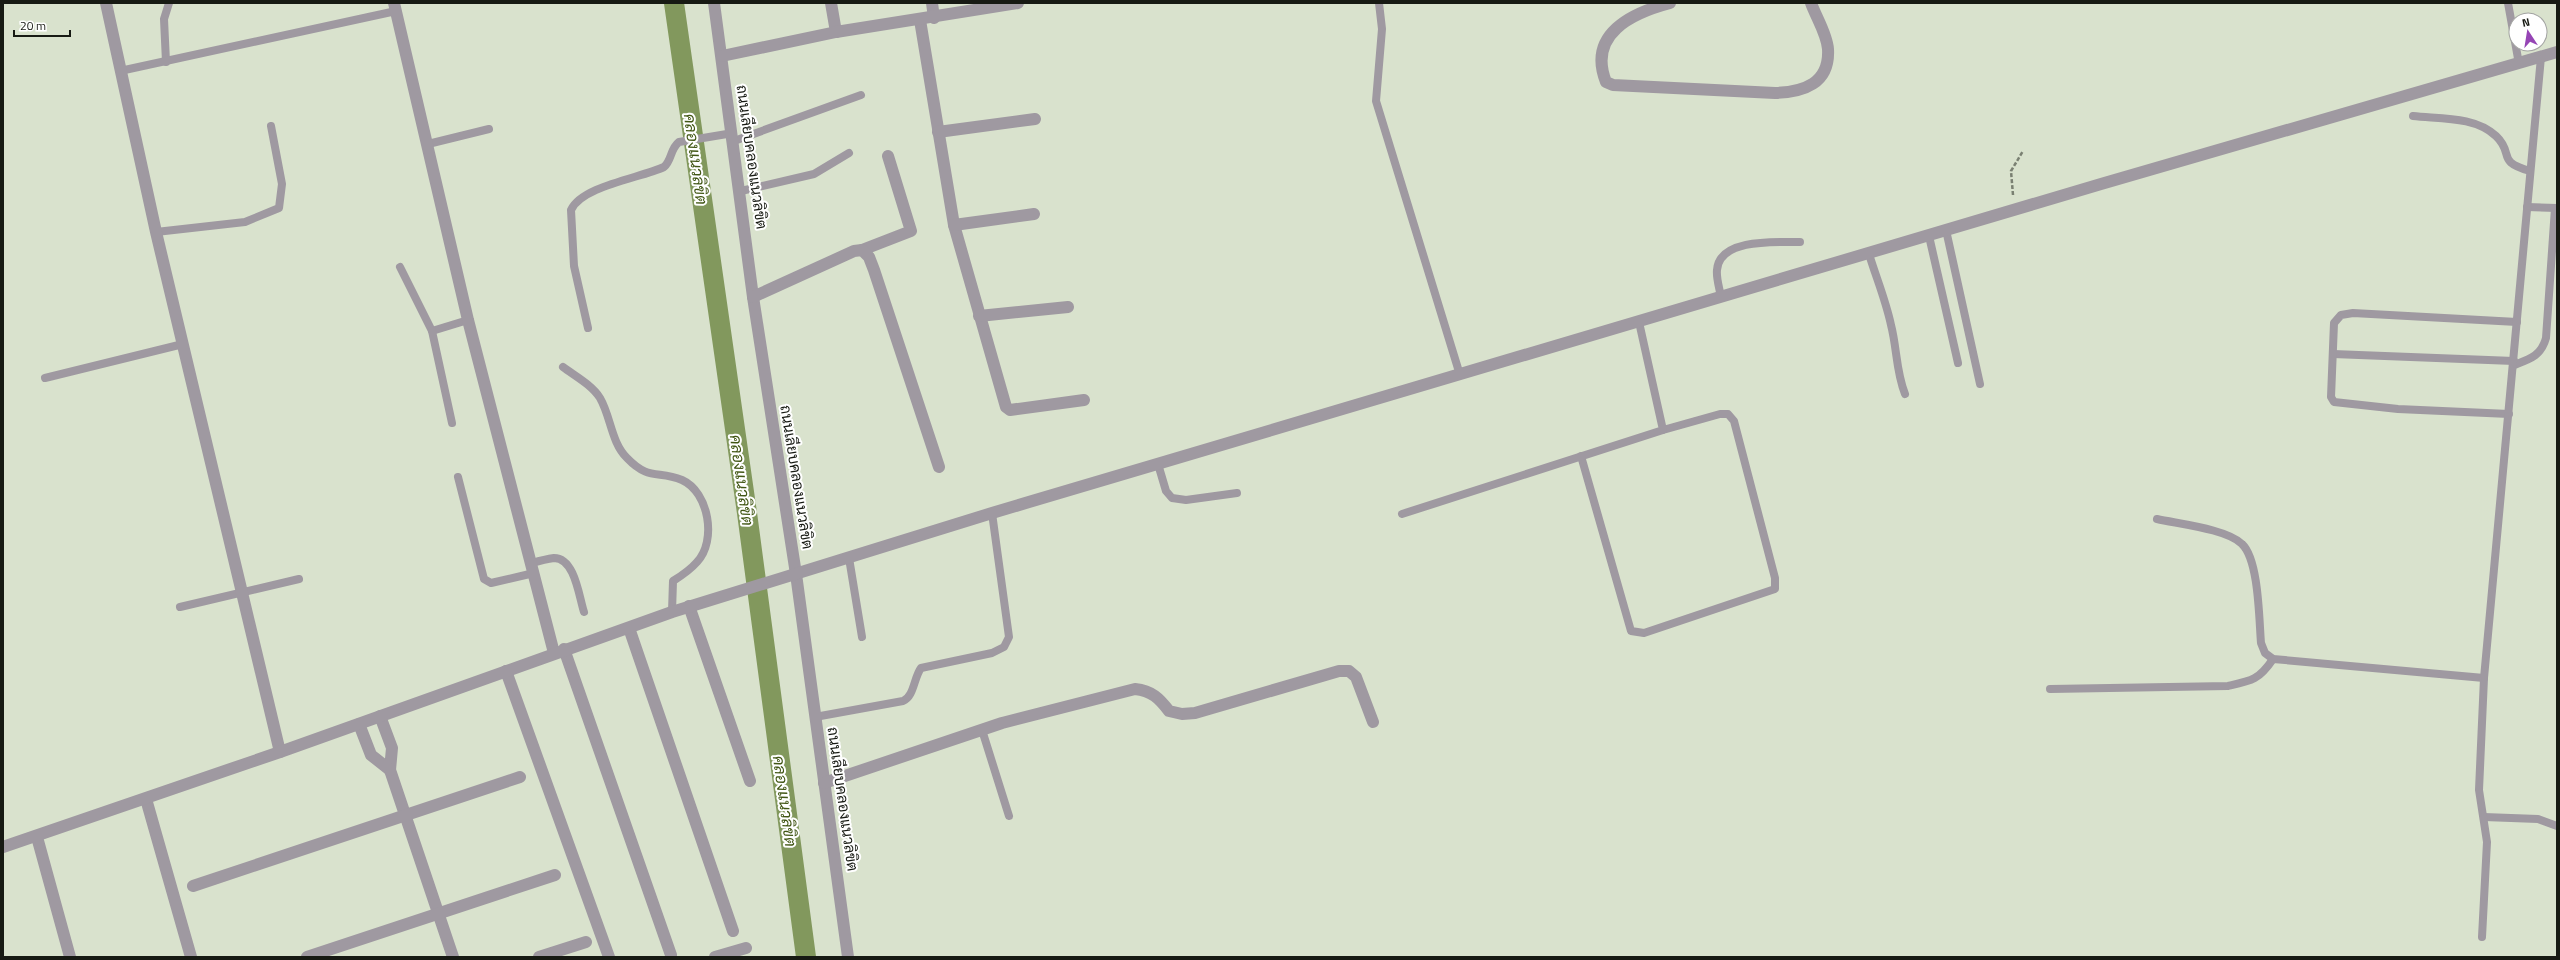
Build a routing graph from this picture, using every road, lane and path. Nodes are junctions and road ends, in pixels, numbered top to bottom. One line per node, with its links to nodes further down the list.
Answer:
1 (106, 3): 20 (street)
2 (169, 3): 18 (lane)
3 (714, 3): 16 (street, ถนนเลียบคลองแนวลิขิต)
4 (831, 3): 14 (street)
5 (932, 3): 12 (street)
6 (1018, 3): 12 (street)
7 (1379, 3): 60 (lane)
8 (1670, 3): 9 (street)
9 (1811, 3)
10 (2508, 3): 19 (lane)
11 (395, 7): 18 (lane); 28 (street)
12 (934, 18): 13 (street)
13 (920, 20): 14 (street); 26 (street)
14 (836, 32): 16 (street)
15 (2557, 52): 17 (street)
16 (722, 56): 27 (street, ถนนเลียบคลองแนวลิขิต)
17 (2541, 57): 19 (street); 32 (lane)
18 (166, 62): 20 (lane)
19 (2519, 64): 36 (street)
20 (120, 71): 40 (street)
21 (861, 95): 27 (lane)
22 (2413, 116): 32 (lane)
23 (1035, 120): 26 (street)
24 (271, 126): 40 (lane)
25 (489, 129): 28 (lane)
26 (938, 132): 38 (street)
27 (733, 137): 33 (street, ถนนเลียบคลองแนวลิขิต); 53 (lane)
28 (428, 144): 50 (street)
29 (2024, 151): 36 (path)
30 (849, 153): 33 (lane)
31 (888, 156): 43 (street)
32 (2530, 171): 34 (lane)
33 (740, 191): 46 (street, ถนนเลียบคลองแนวลิขิต)
34 (2527, 207): 35 (lane); 52 (lane)
35 (2556, 208): 58 (lane)
36 (2016, 210): 39 (street)
37 (1034, 214): 38 (street)
38 (954, 225): 49 (street)
39 (1946, 230): 41 (street); 62 (lane)
40 (156, 232): 55 (street)
41 (1929, 236): 44 (street); 57 (lane)
42 (1800, 242): 47 (lane)
43 (862, 250): 46 (street); 70 (street)
44 (1868, 254): 47 (street); 63 (lane)
45 (400, 268): 54 (lane)
46 (753, 297): 78 (street, ถนนเลียบคลองแนวลิขิต)
47 (1721, 298): 51 (street)
48 (1068, 308): 49 (street)
49 (979, 316): 64 (street)
50 (468, 320): 54 (lane); 77 (street)
51 (1639, 322): 60 (street); 67 (lane)
52 (2517, 322): 56 (lane); 58 (lane)
53 (588, 328)
54 (432, 331): 66 (lane)
55 (183, 344): 61 (lane); 80 (street)
56 (2333, 354): 58 (lane); 65 (lane)
57 (1958, 363)
58 (2514, 363): 65 (lane)
59 (563, 367): 84 (lane)
60 (1460, 375): 69 (street)
61 (45, 378)
62 (1980, 384)
63 (1905, 394)
64 (1084, 400)
65 (2509, 414): 90 (lane)
66 (452, 423)
67 (1663, 430): 68 (lane); 68 (lane)
68 (1581, 456): 74 (lane)
69 (1158, 464): 72 (lane); 73 (street)
70 (939, 467)
71 (458, 477): 77 (lane)
72 (1237, 493)
73 (992, 513): 76 (street); 93 (lane)
74 (1402, 514)
75 (2157, 519): 88 (lane)
76 (849, 558): 78 (street); 86 (lane)
77 (533, 568): 83 (lane); 87 (street)
78 (796, 574): 82 (street); 93 (street, ถนนเลียบคลองแนวลิขิต)
79 (299, 579): 80 (lane)
80 (241, 592): 81 (lane); 97 (street)
81 (180, 606)
82 (689, 606): 84 (street); 100 (street)
83 (584, 612)
84 (672, 612): 85 (street)
85 (628, 628): 87 (street); 112 (street)
86 (862, 637)
87 (559, 651): 89 (street); 117 (street)
88 (2272, 659): 90 (lane); 91 (lane)
89 (506, 671): 92 (street); 122 (street)
90 (2484, 678): 105 (lane)
91 (2050, 689)
92 (380, 716): 95 (street); 98 (street)
93 (815, 717): 101 (street, ถนนเลียบคลองแนวลิขิต)
94 (1373, 722): 96 (street)
95 (358, 724): 97 (street); 98 (street)
96 (982, 730): 101 (street); 103 (lane)
97 (280, 752): 102 (street)
98 (390, 770): 104 (street)
99 (520, 778): 104 (street)
100 (750, 780)
101 (824, 783): 124 (street, ถนนเลียบคลองแนวลิขิต)
102 (146, 799): 107 (street); 119 (street)
103 (1009, 816)
104 (407, 817): 110 (street); 111 (street)
105 (2484, 817): 106 (lane); 113 (lane)
106 (2557, 826)
107 (37, 837): 108 (street); 118 (street)
108 (3, 847)
109 (555, 875): 111 (street)
110 (193, 886)
111 (439, 913): 116 (street); 120 (street)
112 (733, 931)
113 (2482, 937)
114 (586, 942): 121 (street)
115 (746, 948): 123 (street)
116 (307, 956)
117 (671, 956)
118 (70, 957)
119 (191, 957)
120 (453, 957)
121 (539, 957)
122 (609, 957)
123 (715, 957)
124 (848, 957)

